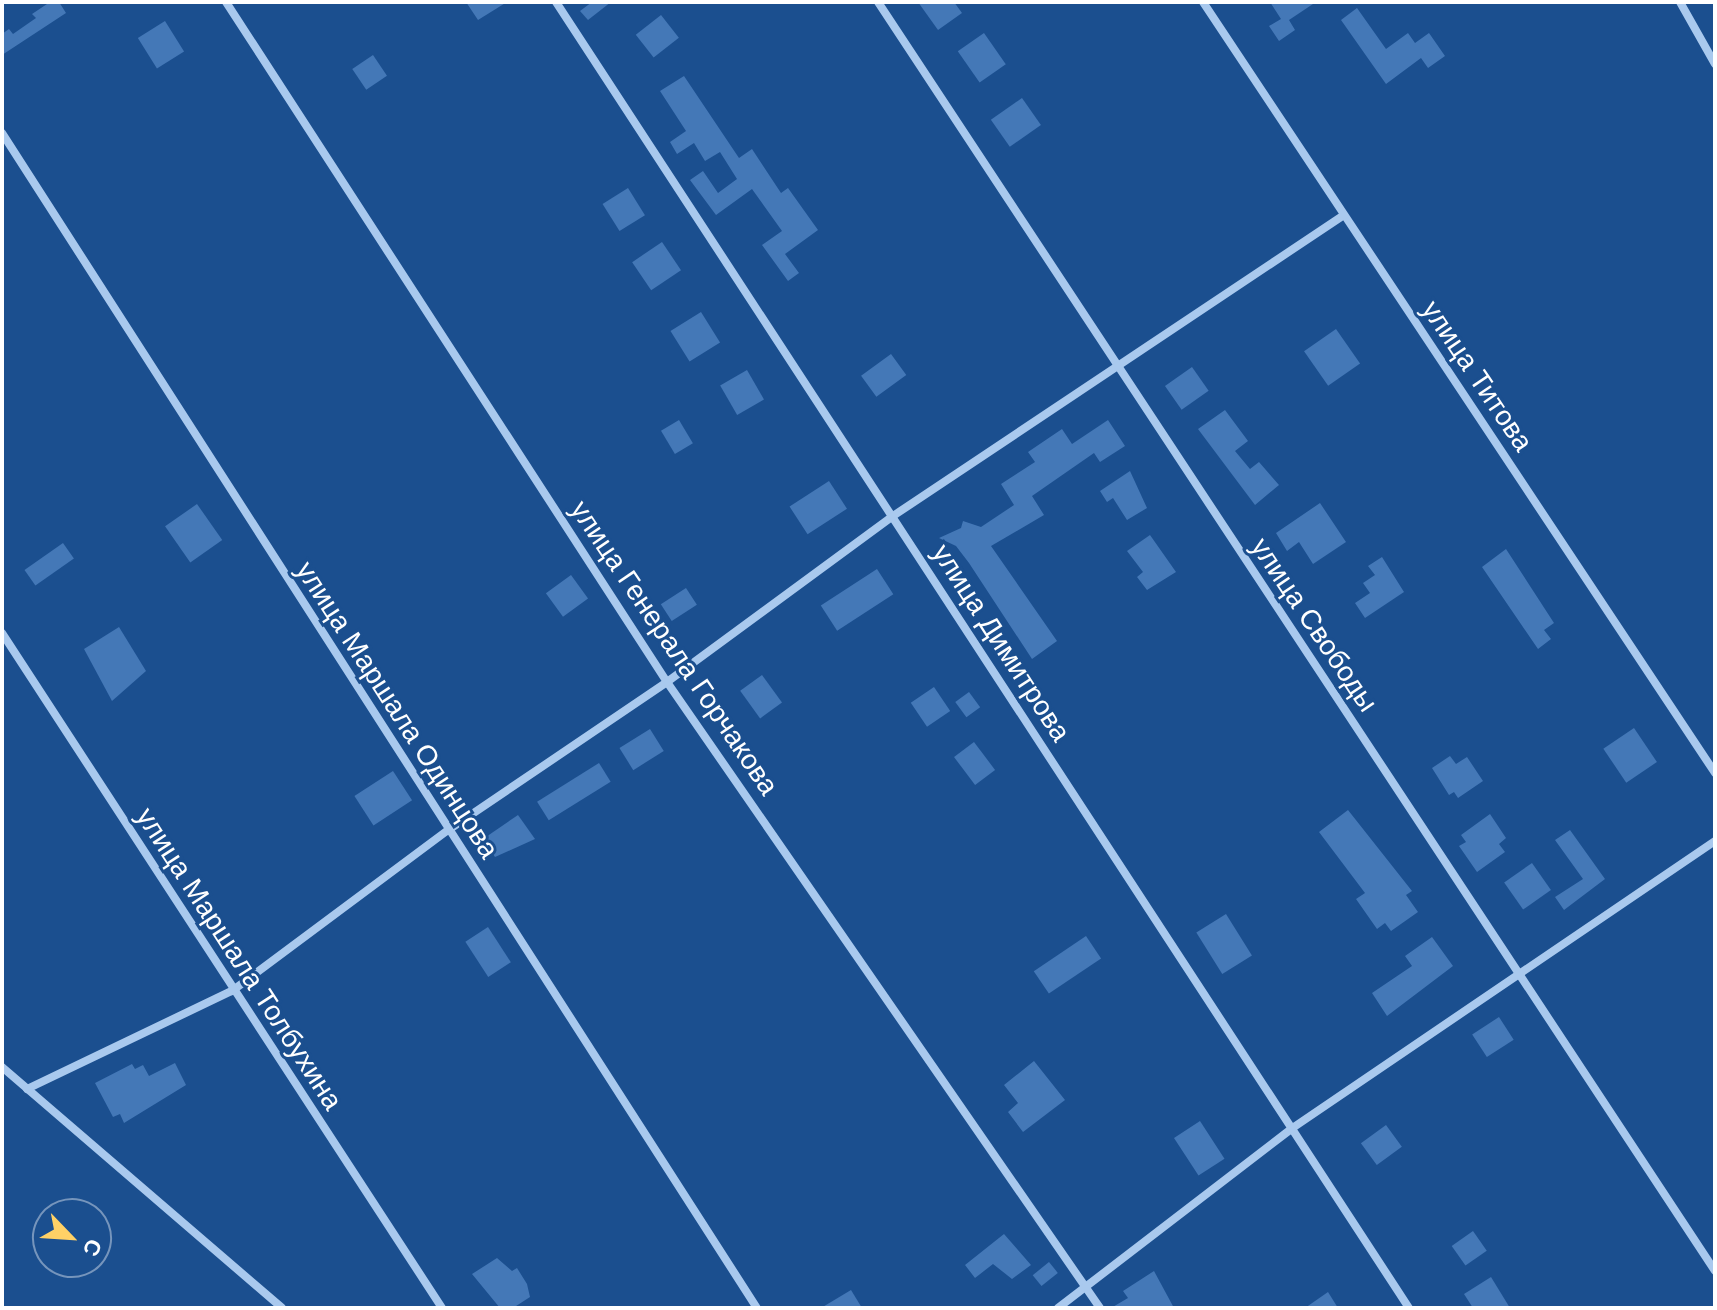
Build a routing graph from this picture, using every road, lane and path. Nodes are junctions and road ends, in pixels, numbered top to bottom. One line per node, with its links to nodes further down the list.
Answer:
1 (226, 2): 12 (street, улица Генерала Горчакова)
2 (556, 2): 10 (street, улица Димитрова)
3 (878, 2): 9 (street, улица Свободы)
4 (1203, 2): 8 (street, улица Титова)
5 (1680, 2): 6 (street)
6 (1715, 64)
7 (2, 133): 14 (street, улица Маршала Одинцова)
8 (1344, 215): 9 (street); 13 (street, улица Титова)
9 (1116, 369): 10 (street); 16 (street, улица Свободы)
10 (893, 516): 12 (street); 20 (street, улица Димитрова)
11 (2, 633): 17 (street, улица Маршала Толбухина)
12 (667, 682): 14 (street); 22 (street, улица Генерала Горчакова)
13 (1715, 773)
14 (447, 831): 17 (street); 25 (street, улица Маршала Одинцова)
15 (1715, 841): 16 (street)
16 (1523, 975): 20 (street); 21 (street, улица Свободы)
17 (232, 991): 19 (street); 24 (street, улица Маршала Толбухина)
18 (2, 1067): 19 (street)
19 (27, 1089): 23 (street)
20 (1291, 1129): 22 (street); 28 (street, улица Димитрова)
21 (1715, 1271)
22 (1088, 1288): 26 (street); 27 (street, улица Генерала Горчакова)
23 (282, 1308)
24 (442, 1308)
25 (757, 1308)
26 (1058, 1308)
27 (1100, 1308)
28 (1409, 1308)

